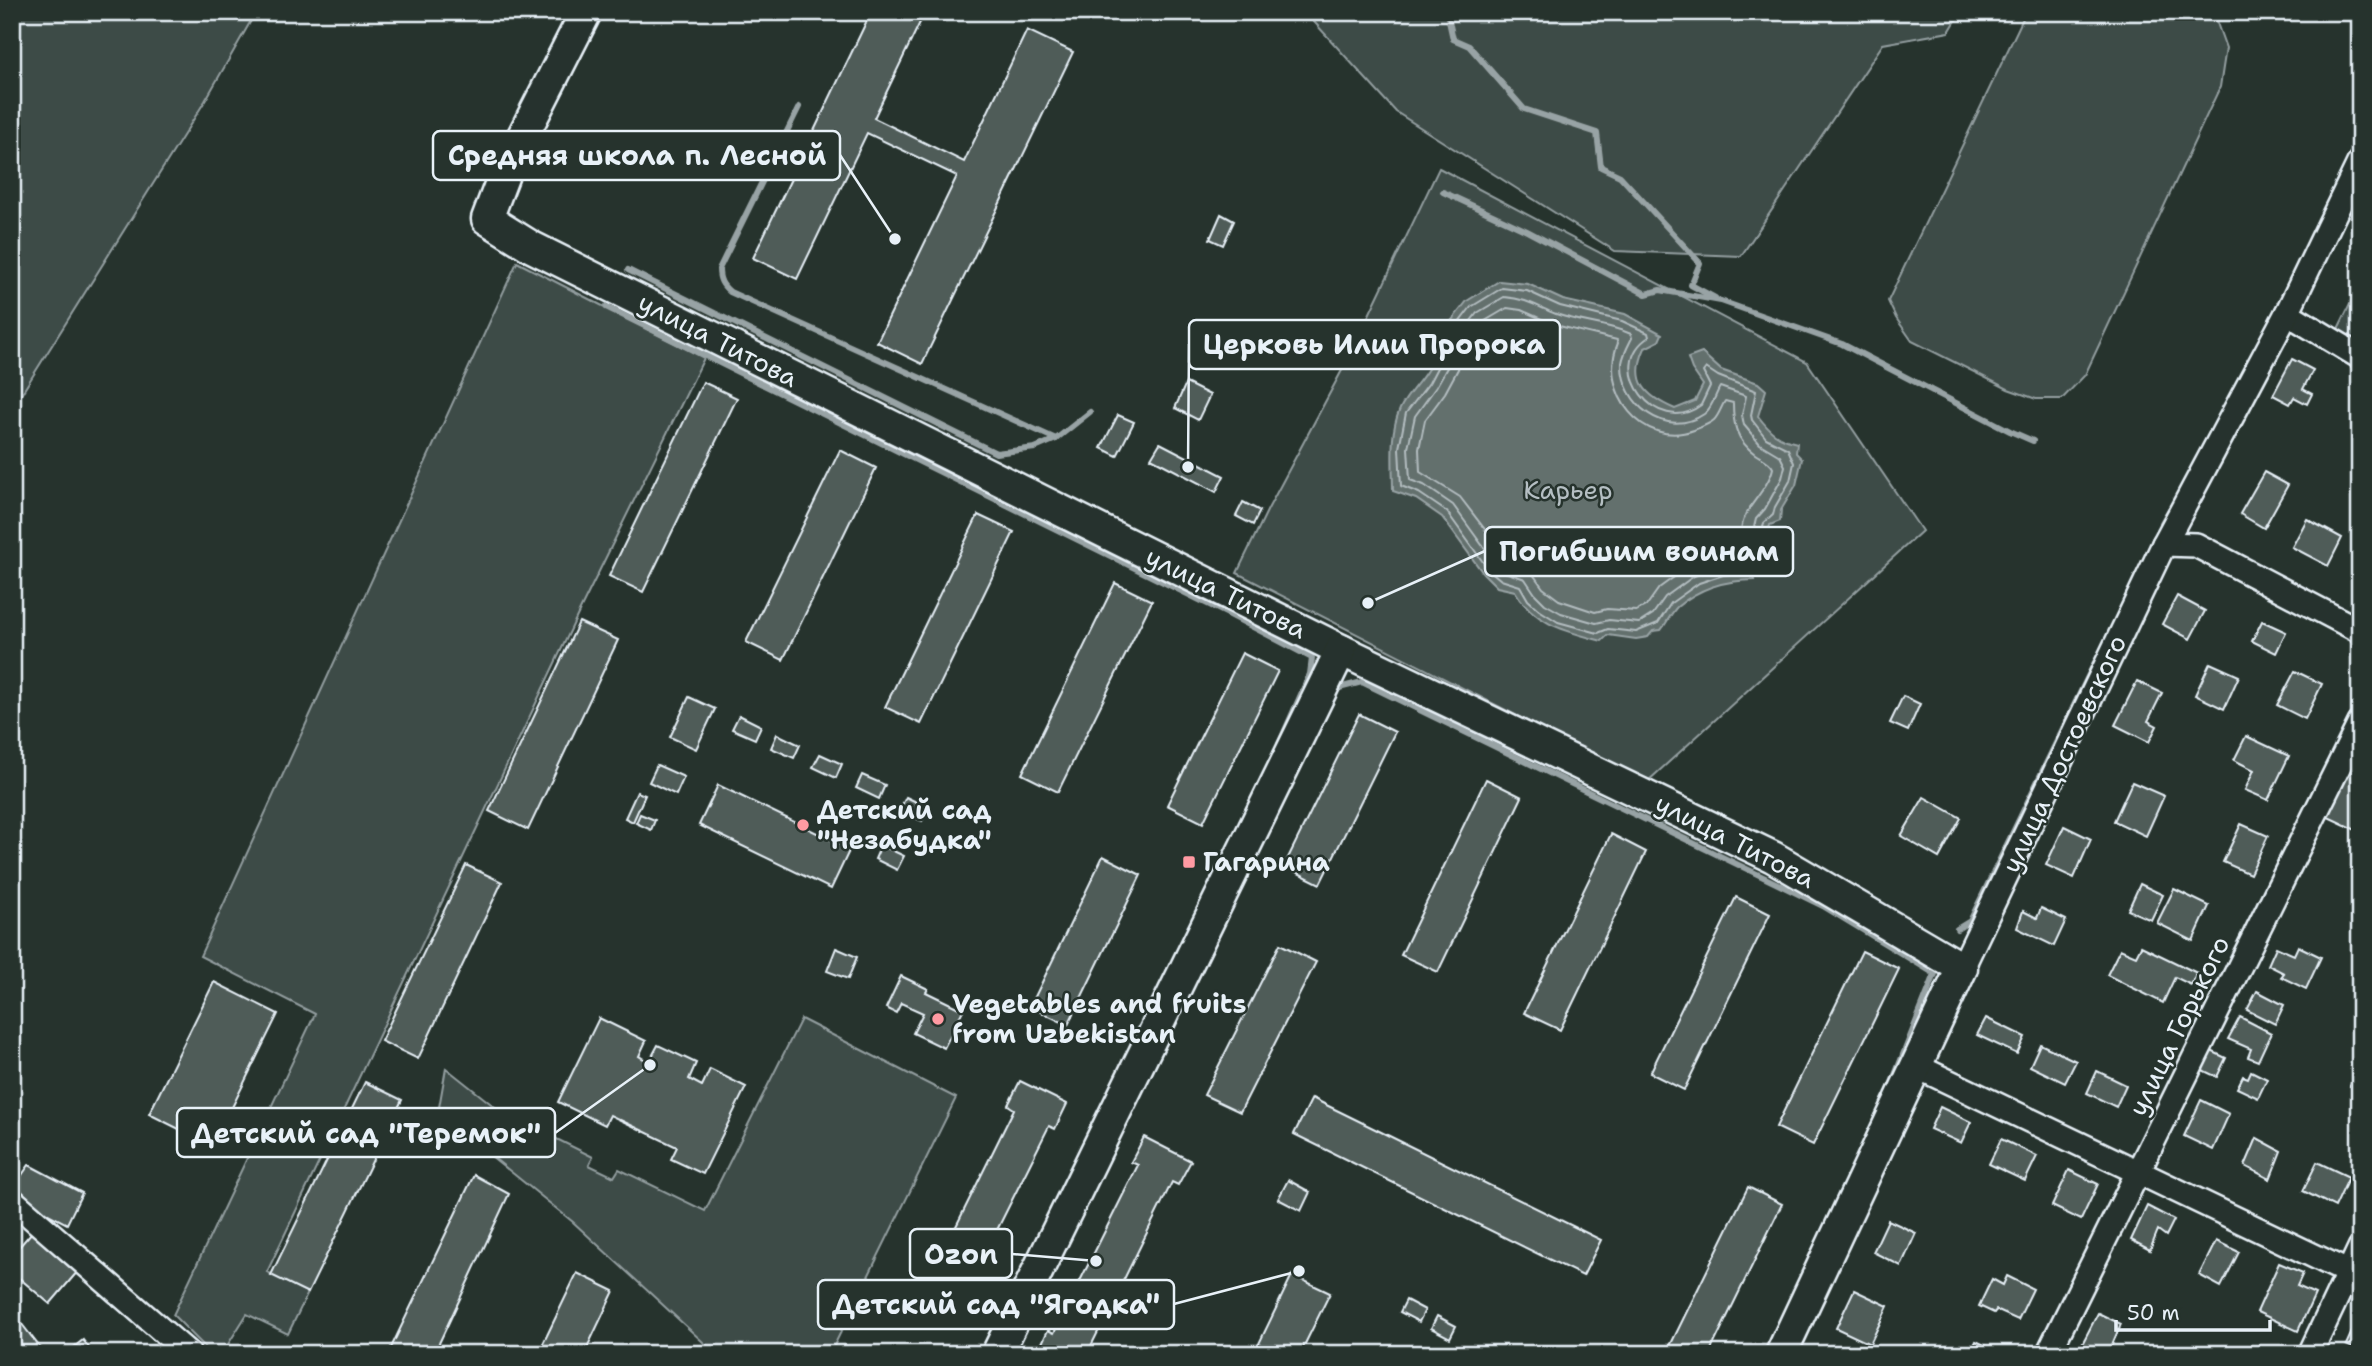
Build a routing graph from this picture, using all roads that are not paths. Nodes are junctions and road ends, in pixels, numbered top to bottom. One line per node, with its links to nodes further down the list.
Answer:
1 (586, 12): 7 (street, улица Титова)
2 (2360, 161): 3 (street, улица Достоевского)
3 (2287, 313): 4 (street); 5 (street, улица Достоевского)
4 (2360, 357)
5 (2164, 544): 6 (street); 9 (street, улица Достоевского)
6 (2360, 631)
7 (1341, 650): 9 (street, улица Титова); 16 (street)
8 (2360, 723): 11 (street, улица Горького)
9 (1962, 968): 10 (street, улица Достоевского)
10 (1916, 1066): 11 (street); 17 (street, улица Достоевского)
11 (2138, 1170): 14 (street); 18 (street, улица Горького)
12 (12, 1200): 15 (street)
13 (2360, 1248): 14 (street)
14 (2354, 1276): 19 (street)
15 (189, 1354)
16 (997, 1354)
17 (1781, 1354)
18 (2049, 1354)
19 (2310, 1354)

